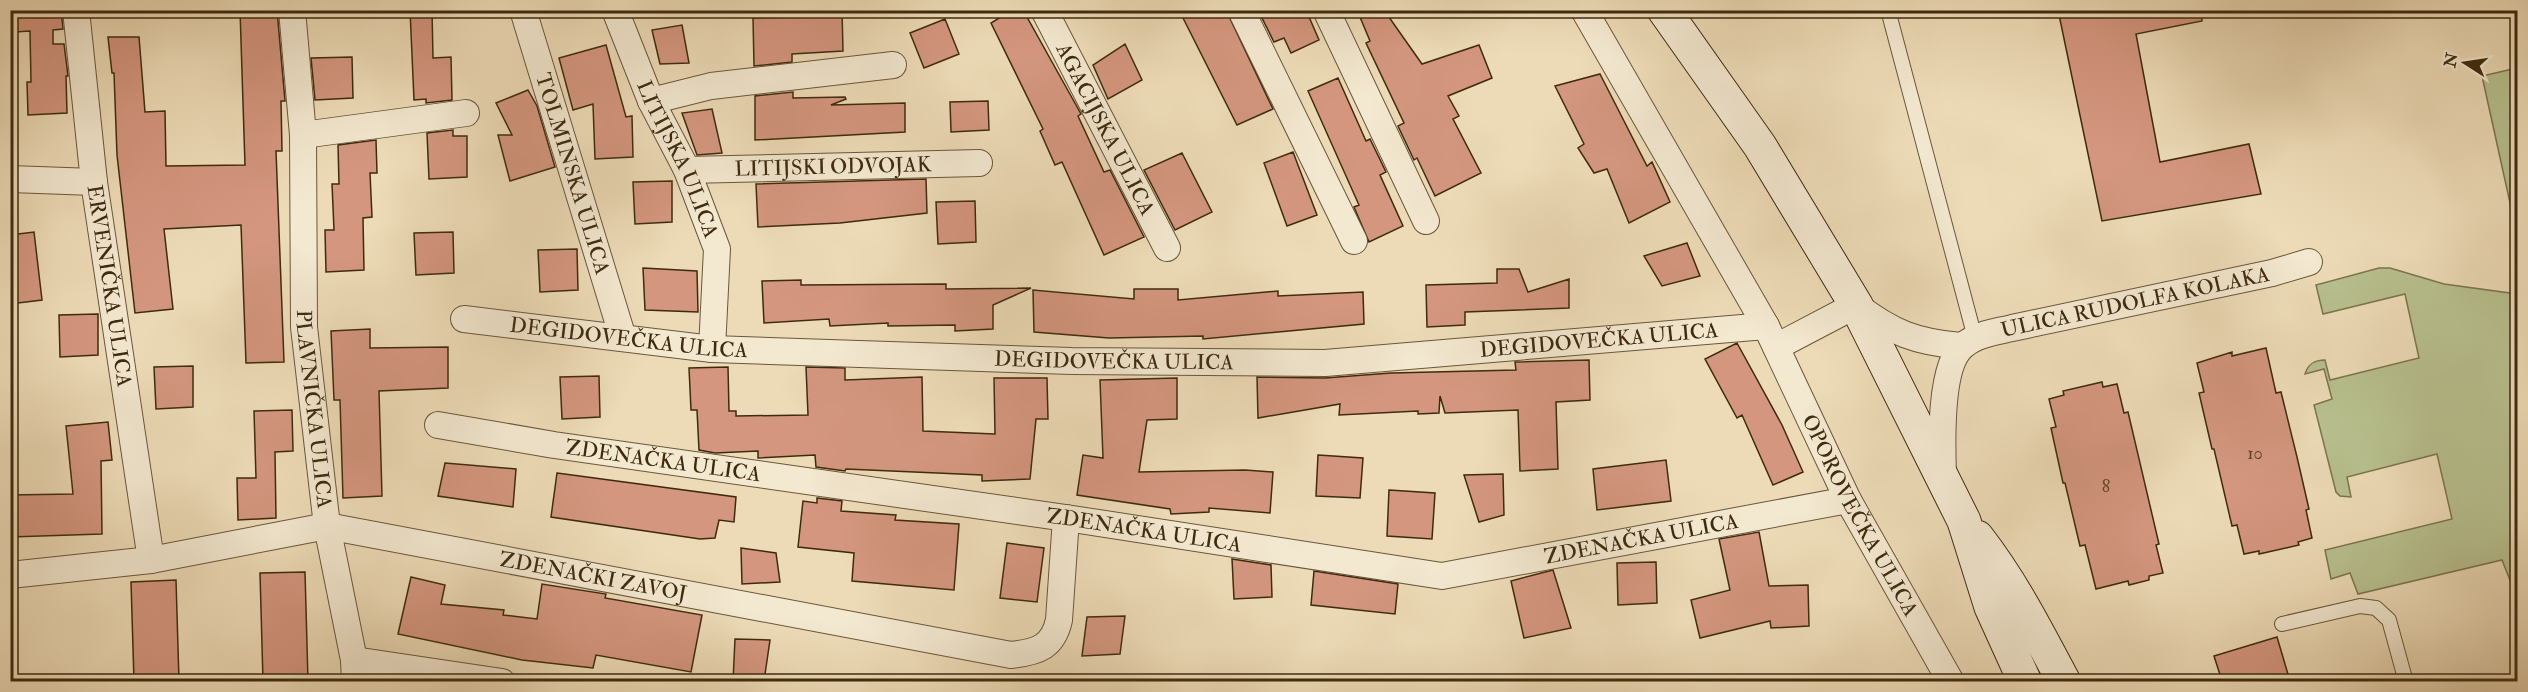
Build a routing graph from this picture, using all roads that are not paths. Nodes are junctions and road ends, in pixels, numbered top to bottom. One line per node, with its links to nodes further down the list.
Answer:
1 (76, 10): 18 (street, ERVENIČKA ULICA)
2 (292, 10): 14 (street, PLAVNIČKA ULICA)
3 (523, 10): 26 (street, TOLMINSKA ULICA)
4 (615, 10): 12 (street, LITIJSKA ULICA)
5 (1044, 10): 21 (street, AGACIJSKA ULICA)
6 (1240, 10): 20 (street)
7 (1326, 10): 19 (street)
8 (1584, 10): 25 (street, OPOROVEČKA ULICA)
9 (1664, 10): 23 (main road, ULICA RUDOLFA KOLAKA)
10 (1887, 10): 27 (lane)
11 (893, 64): 12 (street)
12 (651, 101): 16 (street, LITIJSKA ULICA)
13 (466, 113): 14 (street)
14 (303, 135): 34 (street, PLAVNIČKA ULICA)
15 (979, 163): 16 (street, LITIJSKI ODVOJAK)
16 (687, 170): 28 (street, LITIJSKA ULICA)
17 (10, 179): 18 (street)
18 (94, 182): 35 (street, ERVENIČKA ULICA)
19 (1426, 221)
20 (1354, 241)
21 (1167, 248)
22 (2309, 262): 27 (street, ULICA RUDOLFA KOLAKA)
23 (1856, 305): 25 (street); 27 (street, ULICA RUDOLFA KOLAKA); 30 (main road, ULICA RUDOLFA KOLAKA)
24 (464, 319): 26 (street, DEGIDOVEČKA ULICA)
25 (1771, 336): 28 (street, DEGIDOVEČKA ULICA); 31 (street, OPOROVEČKA ULICA)
26 (623, 338): 28 (street, DEGIDOVEČKA ULICA)
27 (1968, 342): 30 (street, ULICA RUDOLFA KOLAKA)
28 (712, 349)
29 (438, 425): 32 (street, ZDENAČKA ULICA)
30 (1943, 477): 33 (main road, ULICA RUDOLFA KOLAKA)
31 (1848, 500): 32 (street, ZDENAČKA ULICA); 40 (street, OPOROVEČKA ULICA)
32 (1066, 518): 34 (street, ZDENAČKI ZAVOJ)
33 (1964, 521): 41 (main road, ULICA RUDOLFA KOLAKA); 42 (main road, ULICA RUDOLFA KOLAKA)
34 (327, 526): 35 (street, ZDENAČKI ZAVOJ); 38 (street, PLAVNIČKA ULICA)
35 (151, 560): 36 (street, ZDENAČKI ZAVOJ)
36 (10, 575)
37 (2282, 624): 43 (lane)
38 (354, 671): 39 (street)
39 (502, 681)
40 (1951, 681)
41 (2025, 681)
42 (2064, 681)
43 (2406, 681)

